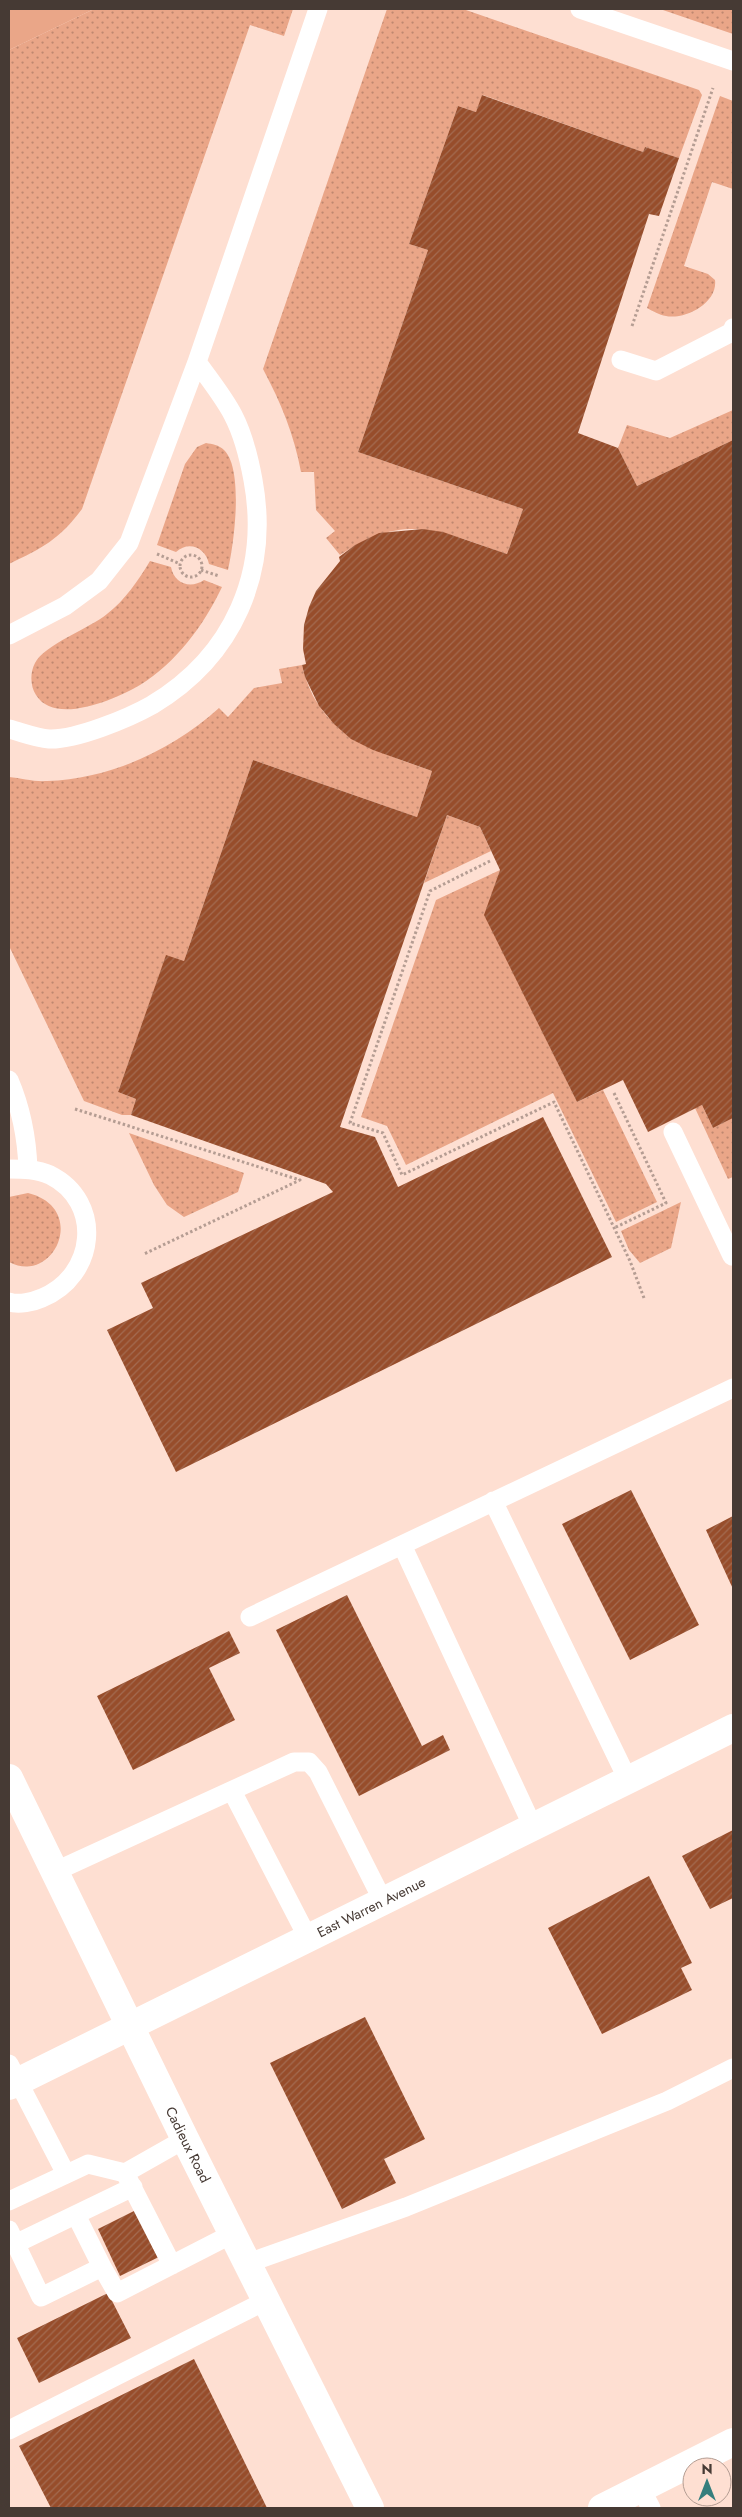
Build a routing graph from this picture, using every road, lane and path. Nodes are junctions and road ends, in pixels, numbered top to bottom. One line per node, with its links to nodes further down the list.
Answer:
1 (318, 9): 8 (lane)
2 (580, 9): 3 (lane)
3 (733, 60)
4 (714, 85): 5 (path)
5 (632, 326)
6 (733, 328): 7 (lane)
7 (620, 360)
8 (197, 362): 10 (lane); 11 (lane)
9 (196, 575): 9 (path)
10 (9, 635)
11 (9, 729)
12 (490, 861): 19 (path)
13 (9, 1080): 17 (lane)
14 (614, 1093): 19 (path)
15 (75, 1109): 20 (path)
16 (673, 1132): 21 (lane)
17 (28, 1169): 18 (lane); 23 (lane)
18 (9, 1170)
19 (614, 1228): 22 (path)
20 (144, 1254)
21 (732, 1256)
22 (644, 1298)
23 (9, 1302)
24 (733, 1388): 25 (lane)
25 (493, 1501): 26 (lane); 30 (lane)
26 (402, 1545): 27 (lane); 32 (lane)
27 (250, 1617)
28 (733, 1728): 30 (street, East Warren Avenue)
29 (9, 1778): 33 (street, Cadieux Road)
30 (628, 1780): 32 (street, East Warren Avenue)
31 (232, 1791): 33 (lane); 34 (lane); 35 (lane)
32 (533, 1827): 34 (street, East Warren Avenue)
33 (54, 1872): 36 (street, Cadieux Road)
34 (383, 1901): 35 (street, East Warren Avenue)
35 (308, 1938): 36 (street, East Warren Avenue)
36 (130, 2026): 38 (street, East Warren Avenue); 39 (street, Cadieux Road)
37 (733, 2068): 46 (lane)
38 (12, 2077): 40 (lane)
39 (185, 2139): 41 (lane); 44 (street, Cadieux Road)
40 (66, 2174): 41 (lane); 42 (lane)
41 (129, 2180): 43 (lane); 47 (lane)
42 (9, 2201)
43 (76, 2215): 45 (lane); 48 (lane)
44 (234, 2233): 46 (street, Cadieux Road); 47 (lane)
45 (12, 2237): 48 (lane)
46 (248, 2263): 49 (street, Cadieux Road)
47 (172, 2265): 48 (lane)
48 (102, 2268)
49 (267, 2300): 50 (lane); 53 (street, Cadieux Road)
50 (9, 2430)
51 (733, 2442): 52 (street)
52 (646, 2498): 54 (street)
53 (370, 2508)
54 (602, 2508)

